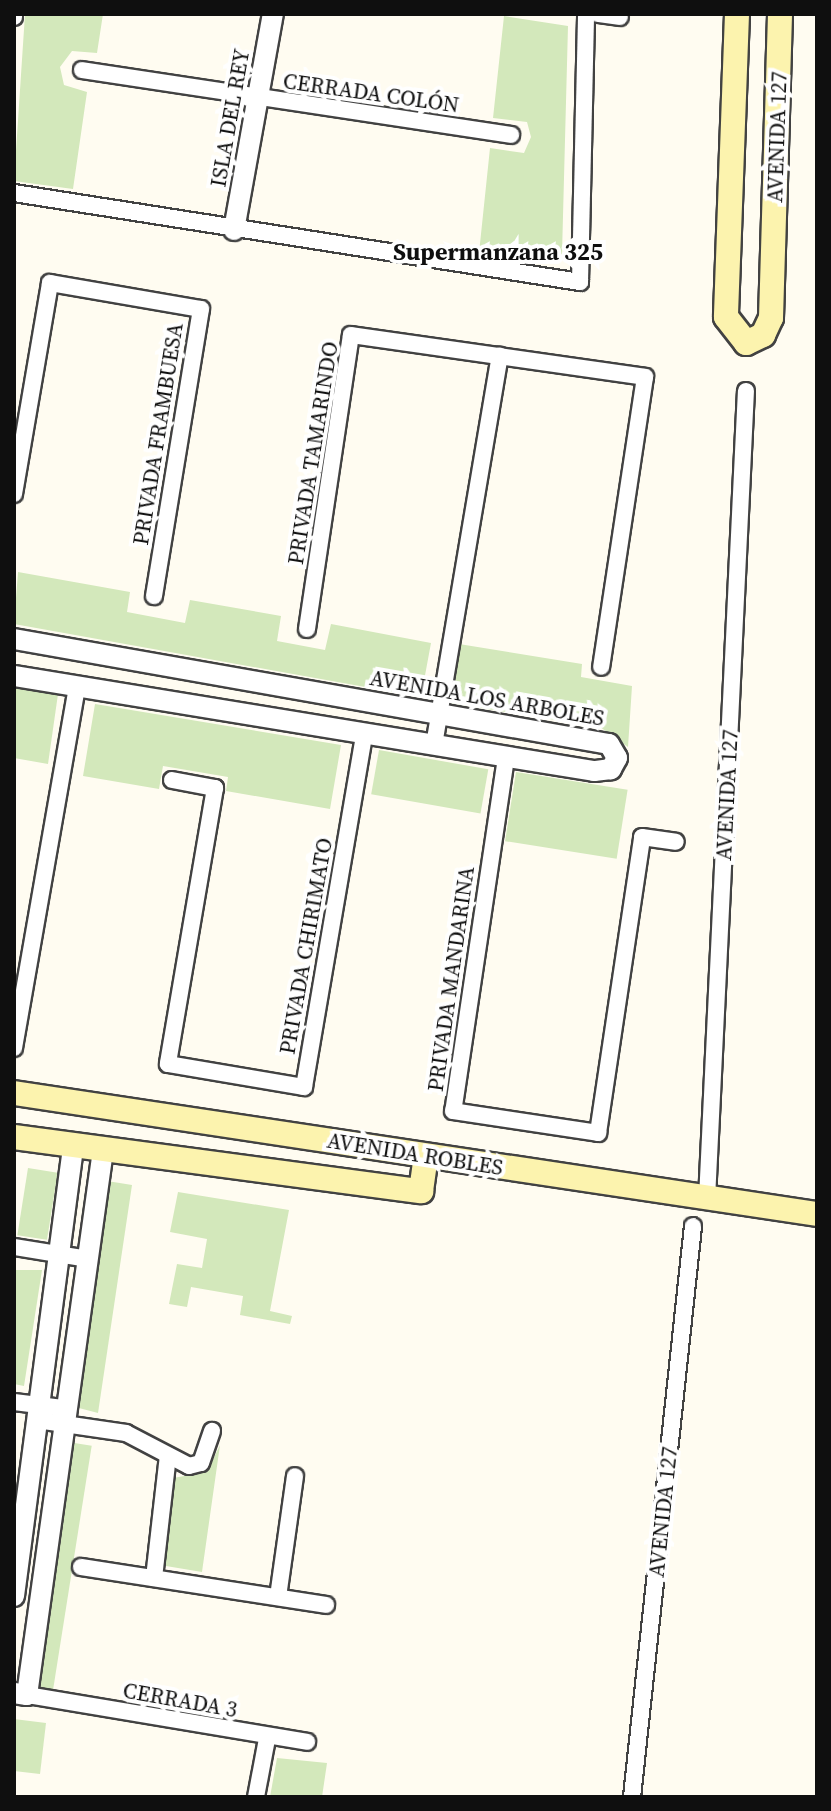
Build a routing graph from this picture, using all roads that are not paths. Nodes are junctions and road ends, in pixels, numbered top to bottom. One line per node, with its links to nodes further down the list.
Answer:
1 (273, 14): 8 (street, ISLA DEL REY)
2 (586, 14): 11 (street)
3 (598, 14): 6 (street)
4 (737, 14): 5 (main road, AVENIDA 127)
5 (780, 14)
6 (620, 17)
7 (82, 70): 8 (street, CERRADA COLÓN)
8 (258, 99): 9 (street, CERRADA COLÓN); 11 (street, ISLA DEL REY)
9 (511, 135)
10 (14, 193): 11 (street)
11 (234, 230)
12 (500, 356): 16 (street, PRIVADA TAMARINDO); 19 (street, PRIVADA TAMARINDO); 23 (street)
13 (746, 391): 35 (street, AVENIDA 127)
14 (14, 494): 15 (street, PRIVADA FRAMBUESA)
15 (154, 596)
16 (307, 629)
17 (14, 639): 18 (street, AVENIDA LOS ARBOLES)
18 (168, 667): 22 (street); 23 (street, AVENIDA LOS ARBOLES)
19 (601, 667)
20 (14, 676): 21 (street, AVENIDA LOS ARBOLES)
21 (77, 686): 22 (street, AVENIDA LOS ARBOLES); 29 (street)
22 (161, 698): 24 (street, AVENIDA LOS ARBOLES)
23 (439, 714): 25 (street); 26 (street, AVENIDA LOS ARBOLES)
24 (364, 735): 25 (street, AVENIDA LOS ARBOLES); 27 (street, PRIVADA CHIRIMATO)
25 (434, 745): 26 (street, AVENIDA LOS ARBOLES)
26 (506, 758): 28 (street, PRIVADA MANDARINA)
27 (172, 780)
28 (676, 842)
29 (14, 1048)
30 (14, 1093): 34 (main road, AVENIDA ROBLES)
31 (14, 1137): 32 (main road, AVENIDA ROBLES)
32 (73, 1146): 33 (main road, AVENIDA ROBLES); 39 (street)
33 (103, 1150): 34 (main road, AVENIDA ROBLES); 40 (street)
34 (426, 1156): 35 (main road, AVENIDA ROBLES)
35 (707, 1199): 36 (main road, AVENIDA ROBLES)
36 (817, 1214)
37 (693, 1226): 56 (street, AVENIDA 127)
38 (14, 1247): 39 (street)
39 (63, 1255): 40 (street); 42 (street)
40 (88, 1259): 43 (street)
41 (14, 1402): 42 (street)
42 (38, 1413): 43 (street); 49 (street)
43 (62, 1416): 45 (street); 52 (street)
44 (212, 1431): 45 (street)
45 (168, 1456): 48 (street)
46 (295, 1476): 50 (street)
47 (81, 1567): 48 (street)
48 (154, 1578): 50 (street)
49 (14, 1596)
50 (278, 1597): 51 (street)
51 (326, 1605)
52 (20, 1694): 53 (street, CERRADA 3)
53 (267, 1739): 54 (street, CERRADA 3); 55 (street)
54 (307, 1742)
55 (256, 1797)
56 (632, 1797)

